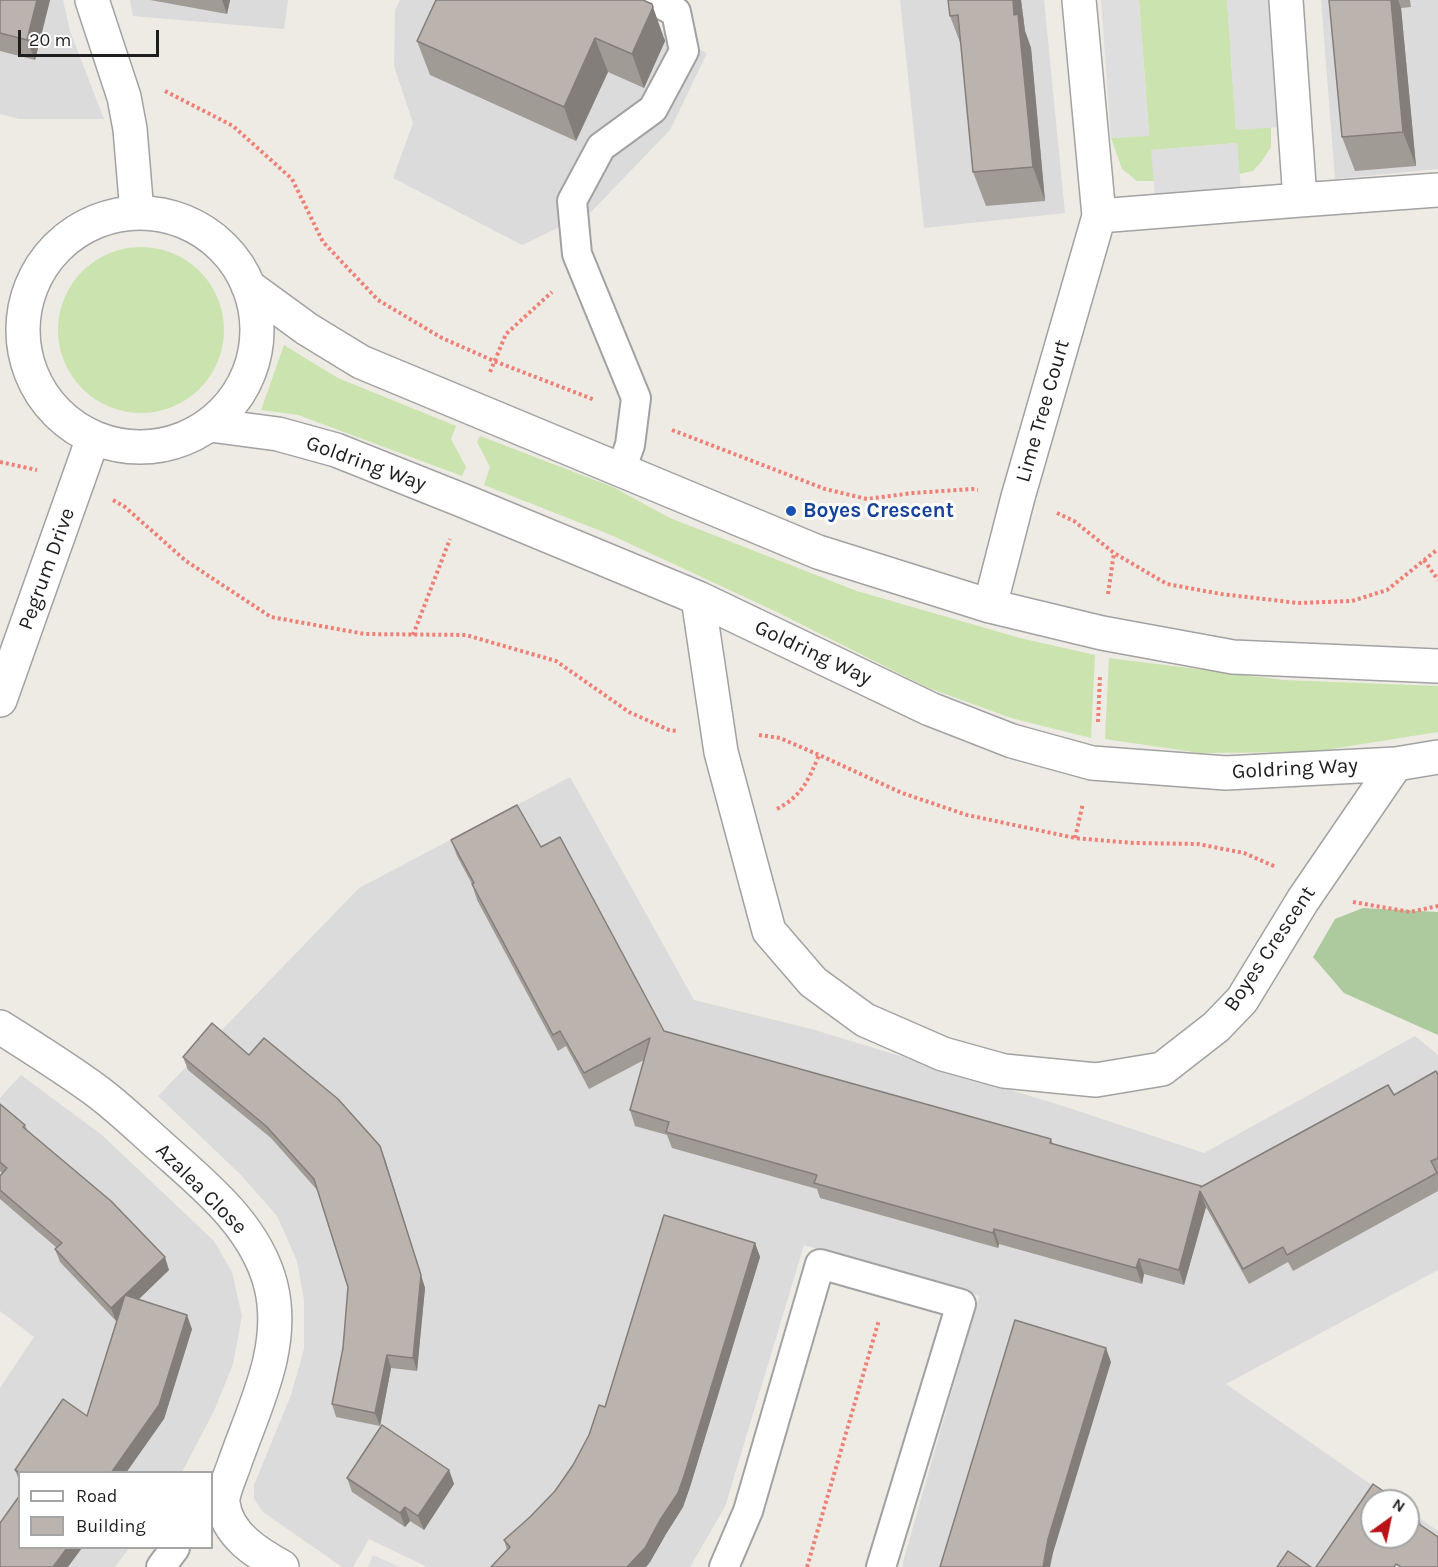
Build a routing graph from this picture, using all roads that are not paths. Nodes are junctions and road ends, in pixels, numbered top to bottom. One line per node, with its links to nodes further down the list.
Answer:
1 (92, 0): 7 (street)
2 (653, 0): 13 (lane)
3 (1079, 0): 8 (street, Lime Tree Court)
4 (1286, 0): 6 (street)
5 (1438, 190): 6 (street)
6 (1300, 200): 8 (street)
7 (137, 213): 9 (street); 10 (street)
8 (1099, 216): 15 (street, Lime Tree Court)
9 (248, 286): 11 (street); 13 (street)
10 (14, 293): 12 (street)
11 (210, 424): 12 (street); 14 (street, Goldring Way)
12 (93, 438): 17 (street, Pegrum Drive)
13 (621, 470): 15 (street)
14 (699, 598): 19 (street, Goldring Way); 19 (street, Boyes Crescent)
15 (990, 606): 16 (street)
16 (1438, 666)
17 (0, 700)
18 (1438, 757): 19 (street, Goldring Way)
19 (1396, 764)
20 (0, 1027): 21 (street, Azalea Close)
21 (217, 1506): 24 (street, Azalea Close)
22 (174, 1549): 23 (lane)
23 (161, 1567)
24 (282, 1567)
25 (724, 1567): 26 (lane)
26 (881, 1567)

